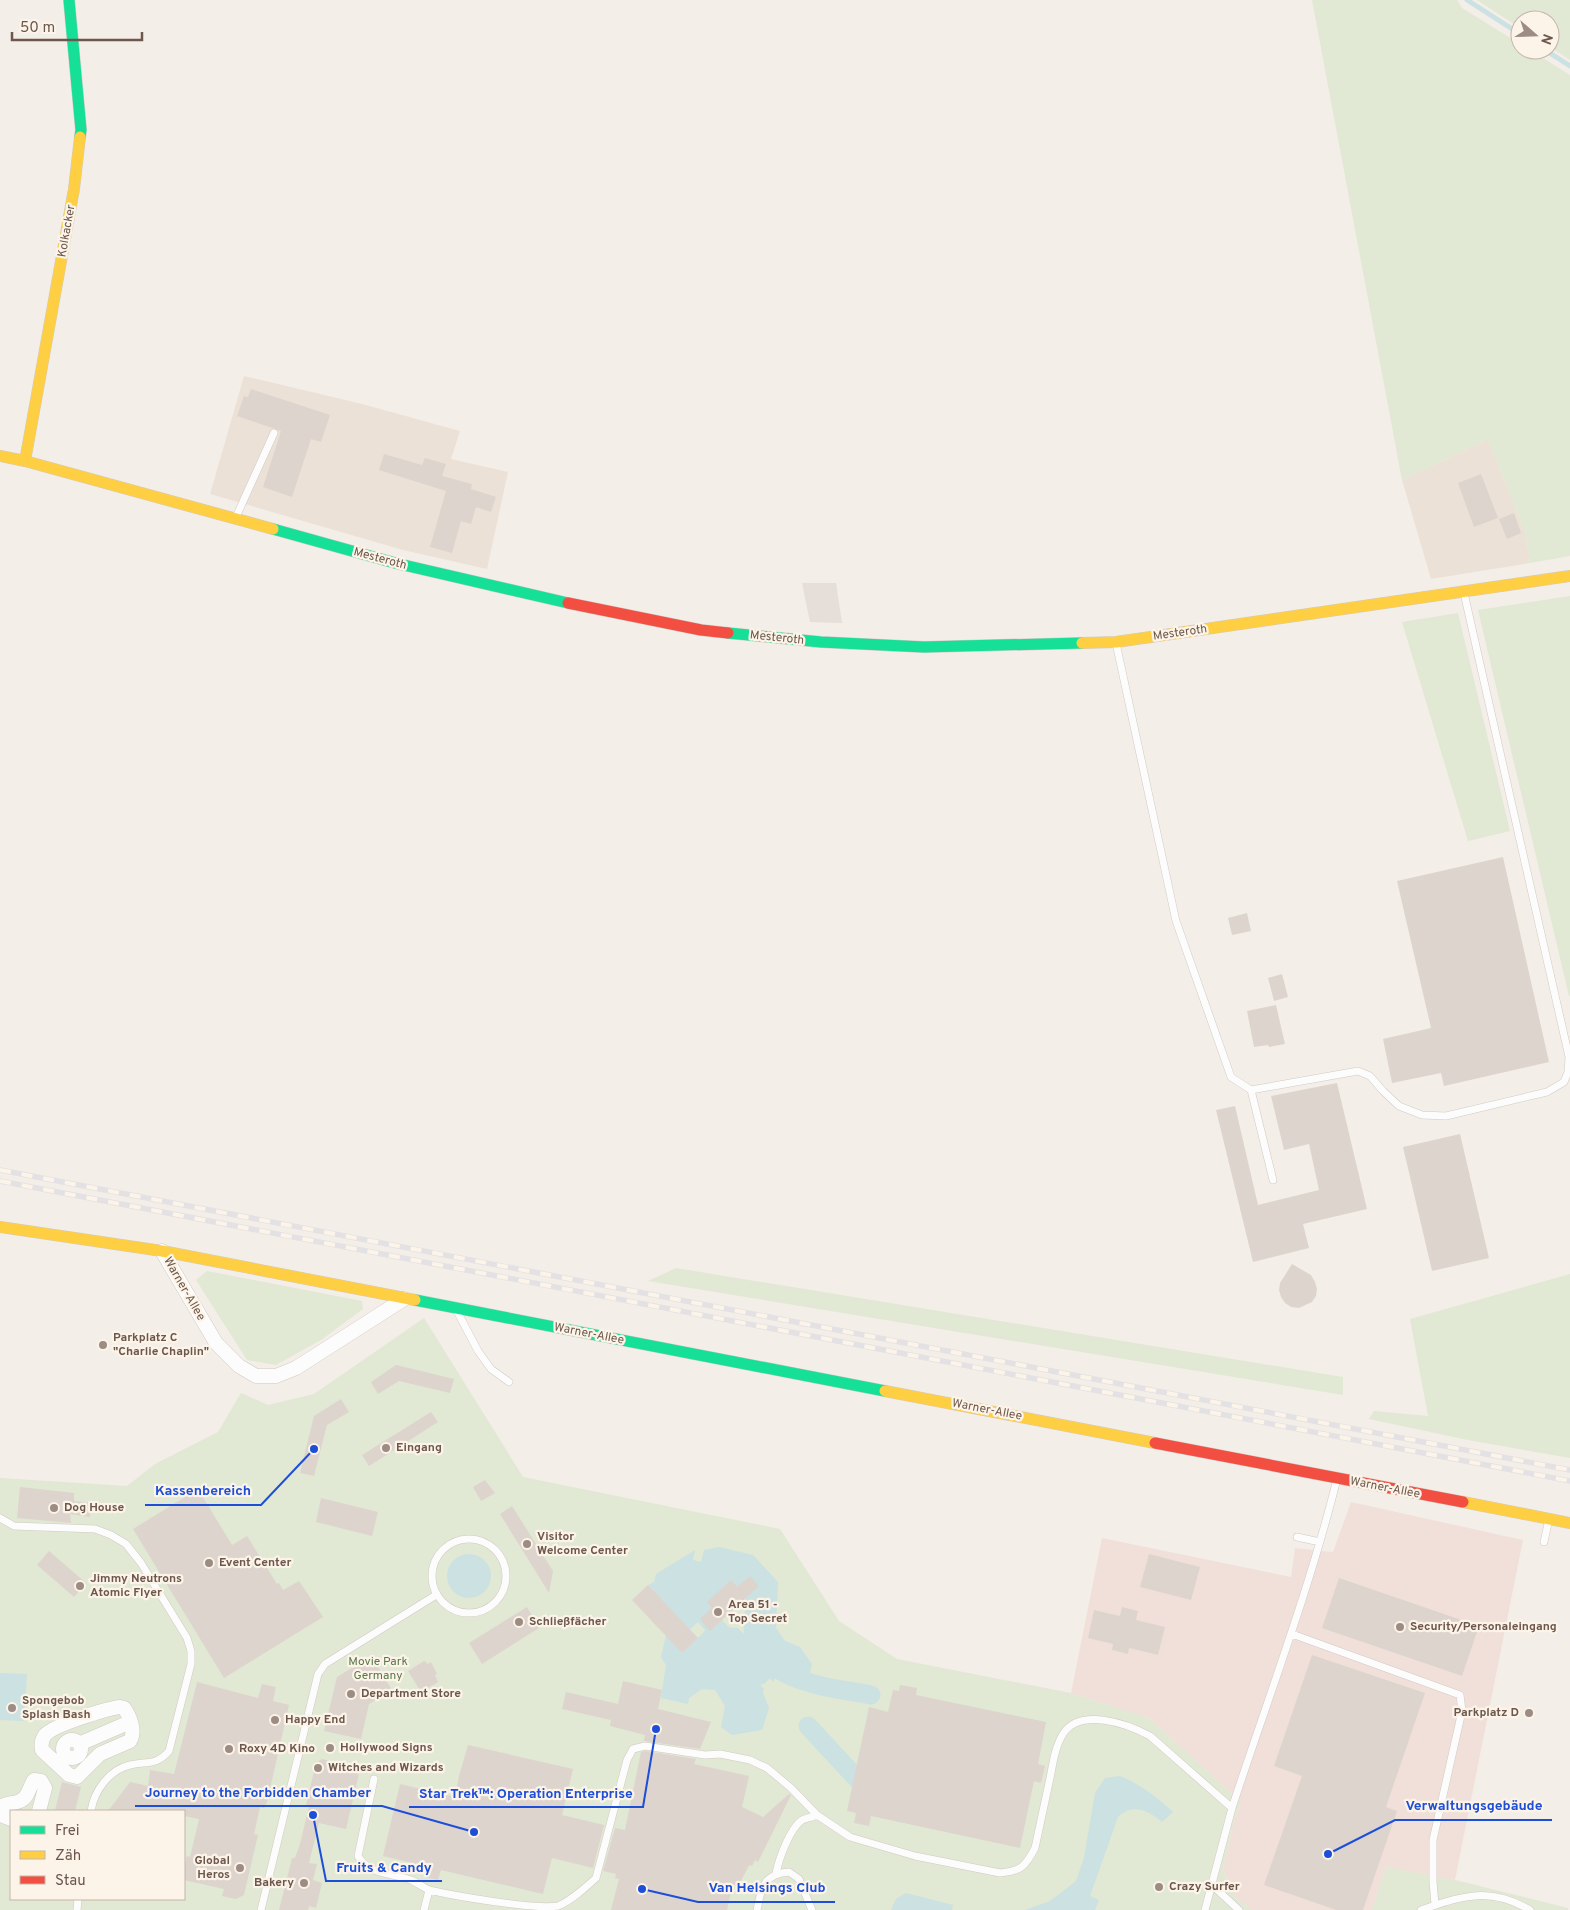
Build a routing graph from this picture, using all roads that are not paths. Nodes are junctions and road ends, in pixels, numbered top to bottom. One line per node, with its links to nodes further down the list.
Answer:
1 (69, 0): 4 (street, Kolkacker)
2 (274, 433): 5 (lane)
3 (0, 456): 4 (street, Mesteroth)
4 (25, 461): 5 (street, Mesteroth)
5 (235, 520): 8 (street, Mesteroth)
6 (1570, 576): 7 (street, Mesteroth)
7 (1463, 592): 8 (street, Mesteroth); 9 (lane)
8 (1116, 642): 9 (lane)
9 (1251, 1090): 10 (lane)
10 (1273, 1180)
11 (0, 1227): 12 (street, Warner-Allee)
12 (162, 1251): 13 (street, Warner-Allee); 13 (street, Warner-Allee)
13 (404, 1299): 14 (street, Warner-Allee)
14 (456, 1309): 15 (lane); 16 (street, Warner-Allee)
15 (509, 1382)
16 (1337, 1479): 18 (street, Warner-Allee); 21 (lane)
17 (0, 1518): 35 (lane)
18 (1549, 1519): 19 (street, Warner-Allee); 22 (lane)
19 (1570, 1523)
20 (1297, 1537): 21 (lane)
21 (1320, 1542): 24 (lane)
22 (1544, 1542)
23 (436, 1595): 23 (lane); 42 (lane)
24 (1292, 1634): 33 (lane); 41 (lane)
25 (99, 1712): 26 (street); 27 (street); 28 (street)
26 (130, 1722): 28 (street); 29 (street)
27 (56, 1729): 30 (street); 30 (street)
28 (104, 1732): 29 (street); 30 (street)
29 (110, 1749): 31 (street)
30 (69, 1752): 31 (street); 31 (street)
31 (90, 1765)
32 (374, 1779): 40 (lane)
33 (1232, 1808): 36 (lane); 39 (lane)
34 (39, 1810): 37 (street)
35 (91, 1810)
36 (818, 1815): 38 (lane); 40 (lane)
37 (10, 1819)
38 (776, 1873): 44 (lane); 45 (lane)
39 (1212, 1885): 46 (lane); 47 (lane)
40 (429, 1890): 43 (lane)
41 (1435, 1905): 48 (lane); 49 (lane)
42 (261, 1910)
43 (424, 1910)
44 (757, 1910)
45 (812, 1910)
46 (1205, 1910)
47 (1239, 1910)
48 (1421, 1910)
49 (1530, 1910)

